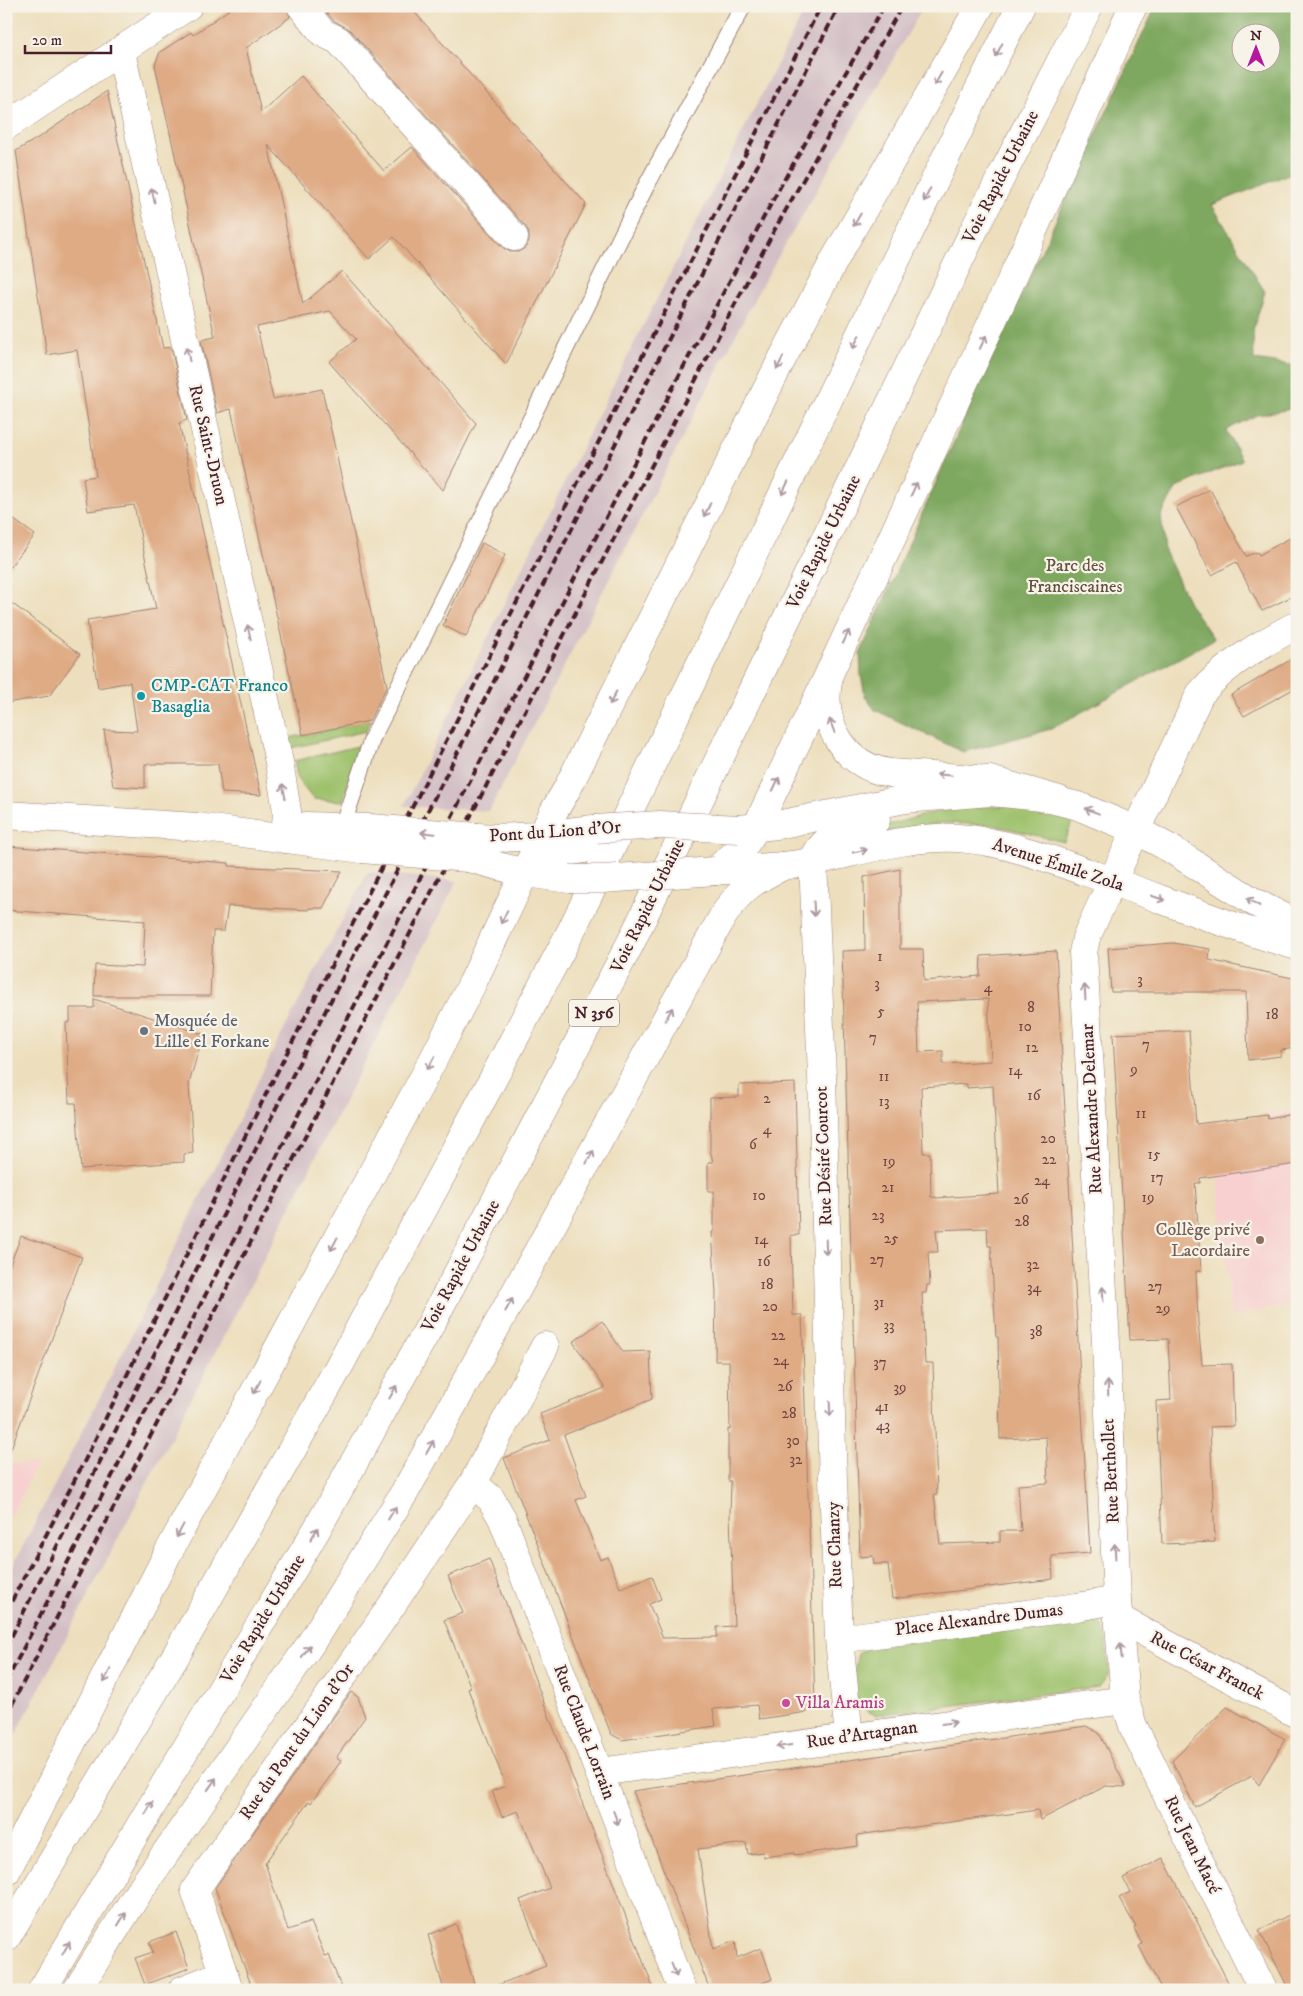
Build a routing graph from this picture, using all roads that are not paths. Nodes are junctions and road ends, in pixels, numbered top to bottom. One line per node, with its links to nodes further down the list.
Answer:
1 (188, 6): 8 (main road)
2 (301, 6): 10 (main road)
3 (743, 6): 16 (lane)
4 (980, 6): 19 (main road, one-way to 19)
5 (1021, 6): 40 (main road, one-way to 40)
6 (1089, 6): 42 (main road, Voie Rapide Urbaine / N 356, one-way to 6)
7 (1133, 6): 12 (main road, one-way to 7)
8 (121, 52): 9 (main road); 18 (main road, Rue Saint-Druon, one-way to 8)
9 (6, 126)
10 (514, 236)
11 (1297, 626): 17 (main road, Rue Alexandre Delemar)
12 (829, 674): 14 (main road, one-way to 12); 23 (main road, one-way to 12)
13 (932, 796): 14 (main road); 23 (main road); 24 (main road)
14 (1059, 800): 17 (main road, one-way to 14)
15 (6, 815): 18 (main road)
16 (342, 827): 18 (main road); 20 (main road)
17 (1136, 830): 26 (main road, Rue Alexandre Delemar); 27 (main road, one-way to 17)
18 (286, 832): 20 (main road)
19 (544, 834): 21 (main road, Pont du Lion d'Or); 22 (main road, Pont du Lion d'Or); 25 (main road)
20 (366, 838): 22 (main road, Pont du Lion d'Or, bridge)
21 (594, 838): 23 (main road, Pont du Lion d'Or, bridge); 25 (main road, Pont du Lion d'Or)
22 (472, 848): 25 (main road, Pont du Lion d'Or)
23 (738, 856): 24 (main road, Avenue Émile Zola); 25 (main road, Pont du Lion d'Or, bridge); 43 (main road, one-way to 23)
24 (812, 861): 26 (main road, Avenue Émile Zola, one-way to 26); 31 (main road, Rue Désiré Courcot, one-way to 31)
25 (525, 873): 39 (main road, one-way to 39)
26 (1113, 881): 28 (main road, Avenue Émile Zola, one-way to 28); 29 (main road, Rue Alexandre Delemar, one-way to 26)
27 (1297, 924)
28 (1297, 946)
29 (1106, 1343): 33 (main road, Rue Berthollet, one-way to 29)
30 (545, 1346): 32 (main road)
31 (832, 1452): 34 (main road, Rue Chanzy)
32 (473, 1483): 38 (main road, Rue Claude Lorrain); 41 (main road, Rue du Pont du Lion d'Or)
33 (1118, 1609): 34 (main road, Place Alexandre Dumas); 35 (main road, one-way to 33); 36 (main road, Rue César Franck)
34 (839, 1639): 37 (main road)
35 (1125, 1700): 37 (main road, Rue d'Artagnan, one-way to 35); 46 (main road, Rue Jean Macé)
36 (1297, 1714)
37 (849, 1737): 38 (main road, Rue d'Artagnan, one-way to 38)
38 (599, 1772): 45 (main road, Rue Claude Lorrain, one-way to 45)
39 (6, 1872)
40 (6, 1938)
41 (226, 1982): 44 (main road, Rue du Pont du Lion d'Or)
42 (42, 1990)
43 (77, 1990)
44 (182, 1990)
45 (682, 1990)
46 (1263, 1990)

